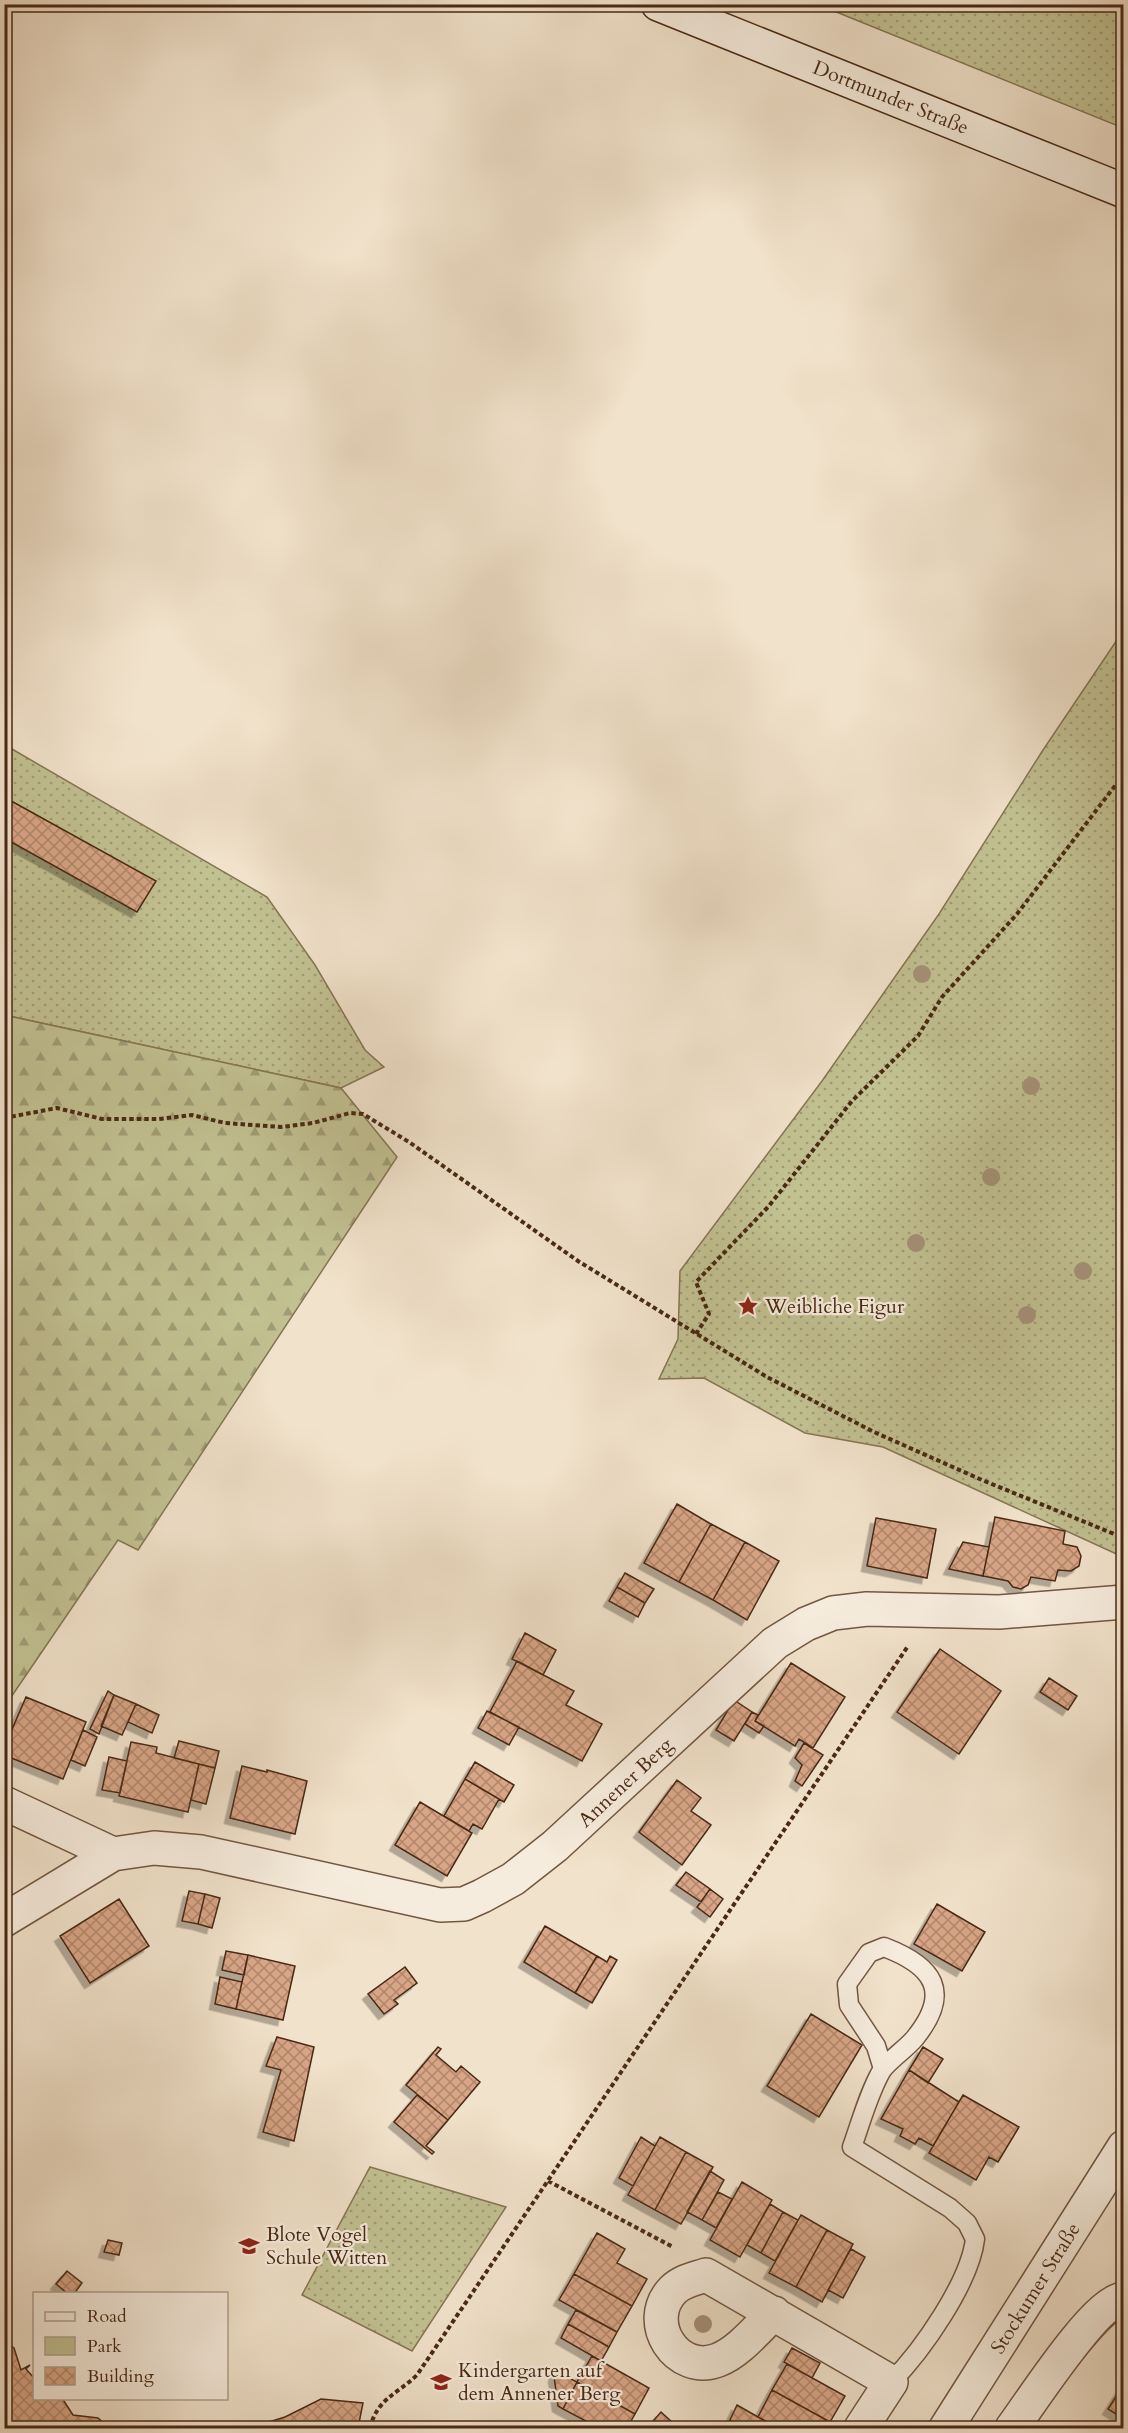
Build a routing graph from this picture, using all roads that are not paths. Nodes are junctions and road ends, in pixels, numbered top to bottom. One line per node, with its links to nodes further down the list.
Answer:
1 (658, 4): 2 (street, Dortmunder Straße)
2 (1124, 191)
3 (1124, 1602): 5 (street, Annener Berg)
4 (4, 1803): 5 (street)
5 (113, 1854): 6 (street, Annener Berg)
6 (4, 1920)
7 (883, 2069): 7 (lane); 11 (lane)
8 (1124, 2147): 13 (street, Stockumer Straße)
9 (1124, 2299): 14 (street)
10 (774, 2313): 10 (street); 11 (street)
11 (891, 2382): 12 (street)
12 (861, 2428)
13 (946, 2428)
14 (1012, 2428)

